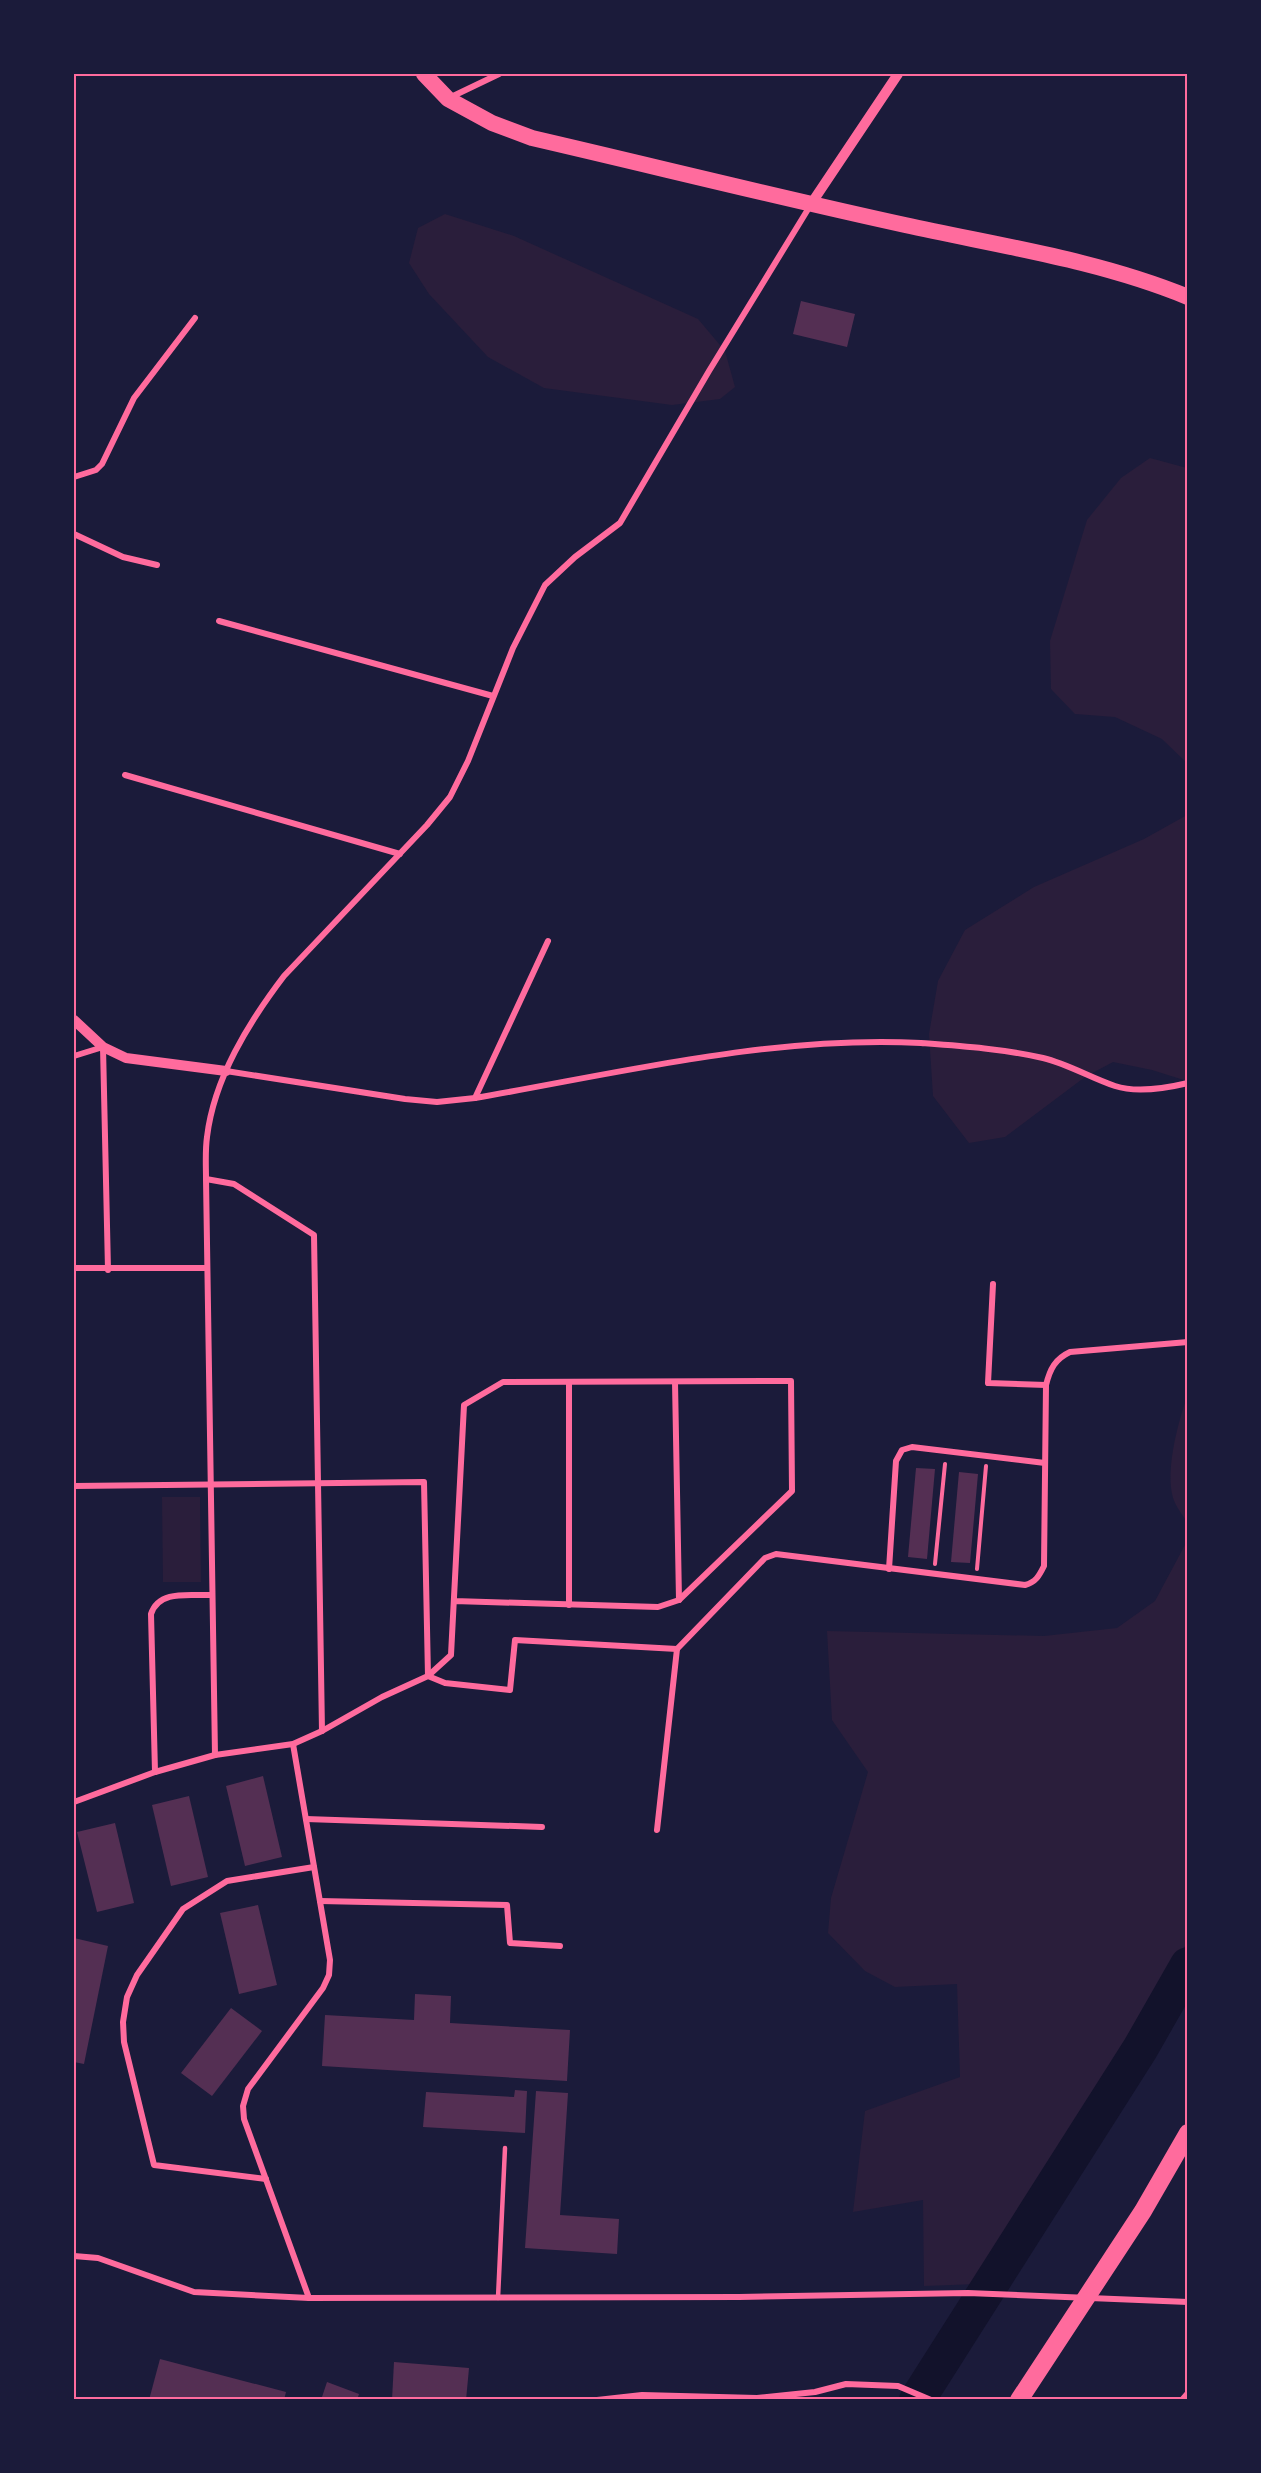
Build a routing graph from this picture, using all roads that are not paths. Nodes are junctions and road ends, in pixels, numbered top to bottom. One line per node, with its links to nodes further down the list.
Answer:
1 (424, 74): 4 (highway)
2 (499, 74): 4 (street)
3 (898, 74): 5 (street)
4 (448, 99): 5 (highway)
5 (811, 204): 6 (highway); 12 (street)
6 (1188, 297)
7 (195, 318): 8 (street)
8 (74, 477)
9 (74, 534): 10 (street)
10 (158, 565)
11 (219, 621): 12 (street)
12 (493, 696): 14 (street)
13 (125, 775): 14 (street)
14 (399, 854): 19 (street)
15 (548, 941): 21 (street)
16 (74, 1020): 17 (street)
17 (103, 1047): 18 (street); 19 (street); 25 (street)
18 (74, 1056)
19 (226, 1071): 21 (street); 22 (street)
20 (1188, 1083): 21 (street)
21 (474, 1098)
22 (206, 1179): 24 (street); 32 (street)
23 (74, 1268): 25 (street)
24 (207, 1269): 25 (street); 33 (street)
25 (108, 1270)
26 (993, 1284): 30 (street)
27 (1188, 1342): 30 (street)
28 (675, 1382): 29 (street); 37 (street); 37 (street)
29 (569, 1383): 38 (street); 39 (street)
30 (1046, 1385): 31 (street)
31 (1046, 1463): 35 (street); 35 (street)
32 (318, 1483): 33 (street); 41 (street); 42 (street)
33 (209, 1485): 34 (street); 36 (street)
34 (74, 1486)
35 (889, 1569): 40 (street)
36 (212, 1595): 44 (street); 45 (street)
37 (679, 1600): 39 (street)
38 (454, 1601): 39 (street); 41 (street)
39 (569, 1605)
40 (677, 1649): 41 (street); 49 (street)
41 (428, 1676): 42 (street)
42 (322, 1731): 43 (street)
43 (293, 1744): 44 (street); 47 (street)
44 (215, 1755): 45 (street)
45 (155, 1772): 46 (street)
46 (74, 1802)
47 (306, 1820): 48 (street); 50 (street)
48 (543, 1827)
49 (657, 1830)
50 (314, 1867): 51 (street); 55 (street)
51 (320, 1901): 52 (street); 55 (street)
52 (560, 1946)
53 (1188, 2133): 63 (highway)
54 (505, 2148): 58 (lane)
55 (266, 2178): 57 (street)
56 (74, 2256): 57 (street)
57 (309, 2298): 58 (street)
58 (498, 2298): 59 (street)
59 (1188, 2302)
60 (1188, 2393): 64 (street)
61 (931, 2399): 62 (street)
62 (597, 2400)
63 (1019, 2400)
64 (1182, 2400)

